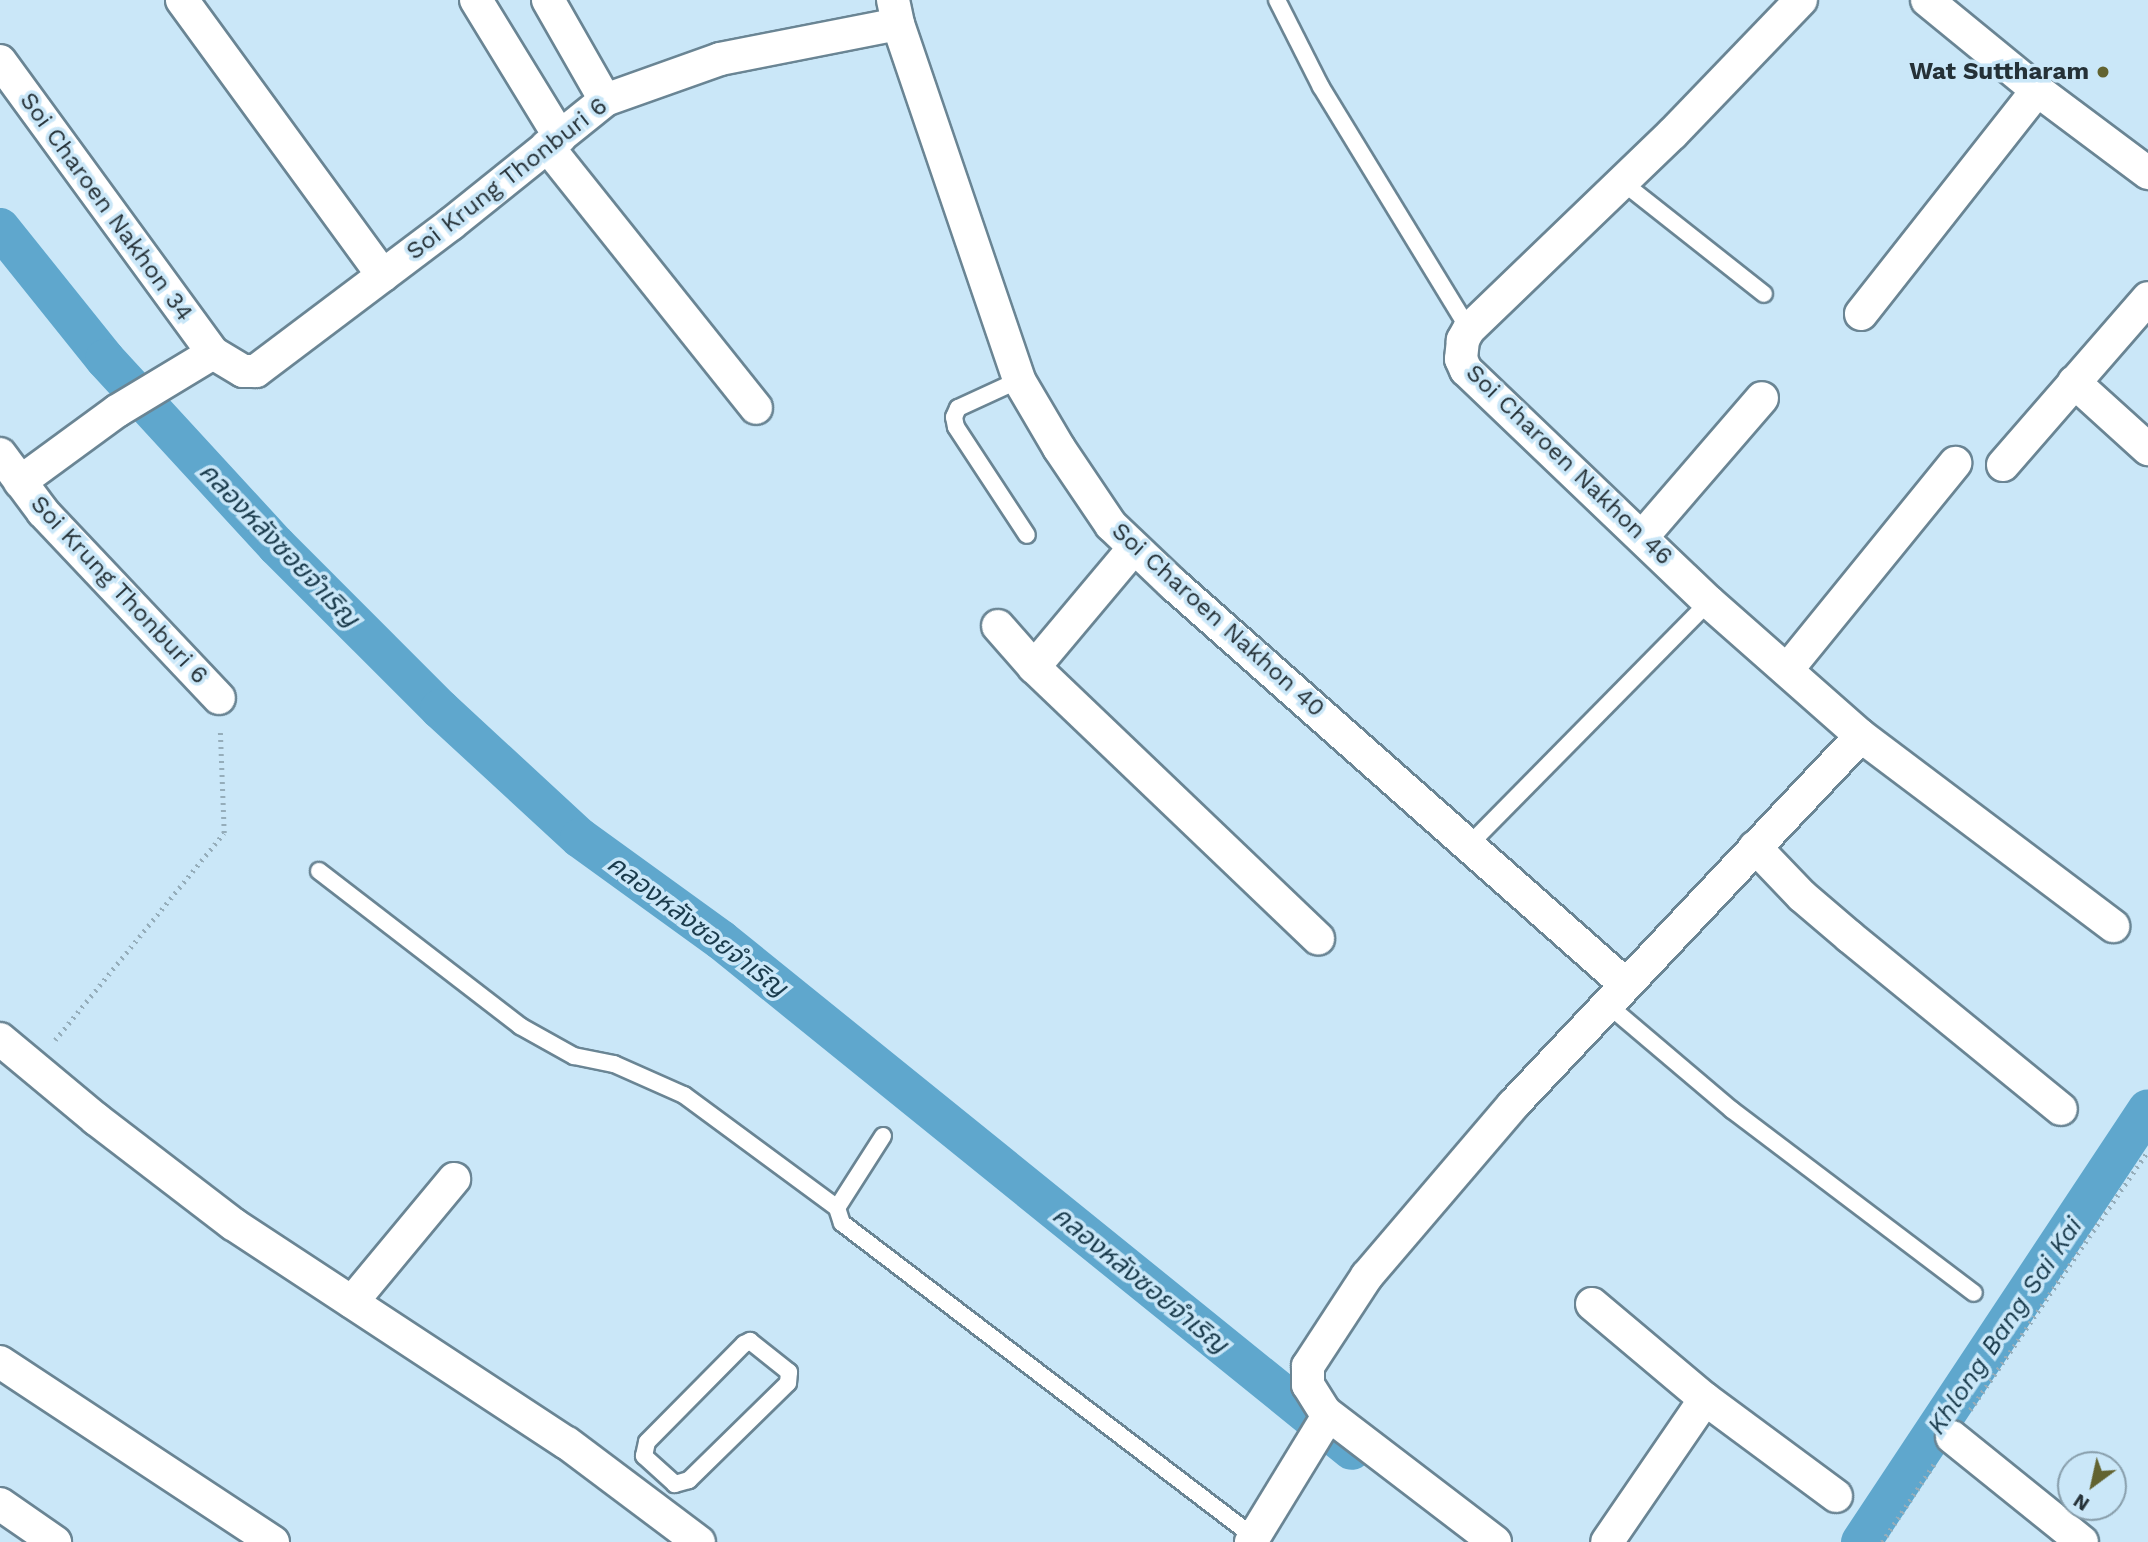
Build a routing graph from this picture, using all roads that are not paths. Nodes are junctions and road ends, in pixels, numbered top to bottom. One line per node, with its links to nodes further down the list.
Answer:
1 (182, 0): 14 (street)
2 (476, 0): 11 (street)
3 (548, 0): 10 (street)
4 (1277, 0): 18 (lane)
5 (1801, 0): 13 (street, Soi Charoen Nakhon 46)
6 (1927, 0): 9 (street)
7 (896, 12): 10 (street, Soi Krung Thonburi 6); 20 (street, Soi Charoen Nakhon 40)
8 (0, 61): 19 (street, Soi Charoen Nakhon 34)
9 (2037, 90): 12 (street); 17 (street)
10 (605, 100): 11 (street, Soi Krung Thonburi 6)
11 (553, 141): 14 (street, Soi Krung Thonburi 6); 23 (street)
12 (2148, 173)
13 (1621, 181): 15 (lane); 18 (street, Soi Charoen Nakhon 46)
14 (383, 276): 19 (street, Soi Krung Thonburi 6)
15 (1764, 294)
16 (2148, 298): 21 (street)
17 (1861, 314)
18 (1469, 329): 30 (street, Soi Charoen Nakhon 46)
19 (213, 353): 28 (street, Soi Krung Thonburi 6)
20 (1018, 380): 29 (lane); 31 (street, Soi Charoen Nakhon 40)
21 (2074, 382): 24 (street); 27 (street)
22 (1762, 398): 30 (street)
23 (756, 408)
24 (2148, 449)
25 (0, 454): 28 (street, Soi Krung Thonburi 6)
26 (1955, 463): 35 (street)
27 (2003, 465)
28 (20, 482): 36 (street, Soi Krung Thonburi 6)
29 (1027, 535)
30 (1643, 536): 32 (street, Soi Charoen Nakhon 46)
31 (1134, 548): 34 (street); 38 (street, Soi Charoen Nakhon 40)
32 (1709, 602): 35 (street, Soi Charoen Nakhon 46); 38 (lane)
33 (998, 626): 34 (street)
34 (1034, 667): 42 (street)
35 (1787, 670): 37 (street, Soi Charoen Nakhon 46)
36 (219, 698)
37 (1861, 736): 39 (street); 41 (street, Soi Charoen Nakhon 46)
38 (1469, 845): 43 (street, Soi Charoen Nakhon 40)
39 (1755, 847): 43 (street); 45 (street)
40 (319, 871): 48 (lane)
41 (2113, 926)
42 (1318, 938)
43 (1616, 994): 49 (lane); 54 (street)
44 (0, 1039): 50 (street)
45 (2061, 1109)
46 (883, 1136): 48 (lane)
47 (454, 1179): 50 (street)
48 (837, 1208): 60 (lane)
49 (1974, 1293)
50 (352, 1302): 58 (street)
51 (1592, 1304): 53 (street)
52 (0, 1362): 62 (street)
53 (1705, 1399): 57 (street); 65 (street)
54 (1325, 1416): 60 (street); 64 (street)
55 (1952, 1437): 66 (street)
56 (661, 1473): 56 (lane); 58 (lane)
57 (1836, 1496)
58 (639, 1497): 63 (street)
59 (0, 1504): 61 (street)
60 (1252, 1539)
61 (55, 1542)
62 (273, 1542)
63 (699, 1542)
64 (1495, 1542)
65 (1607, 1542)
66 (2082, 1542)

